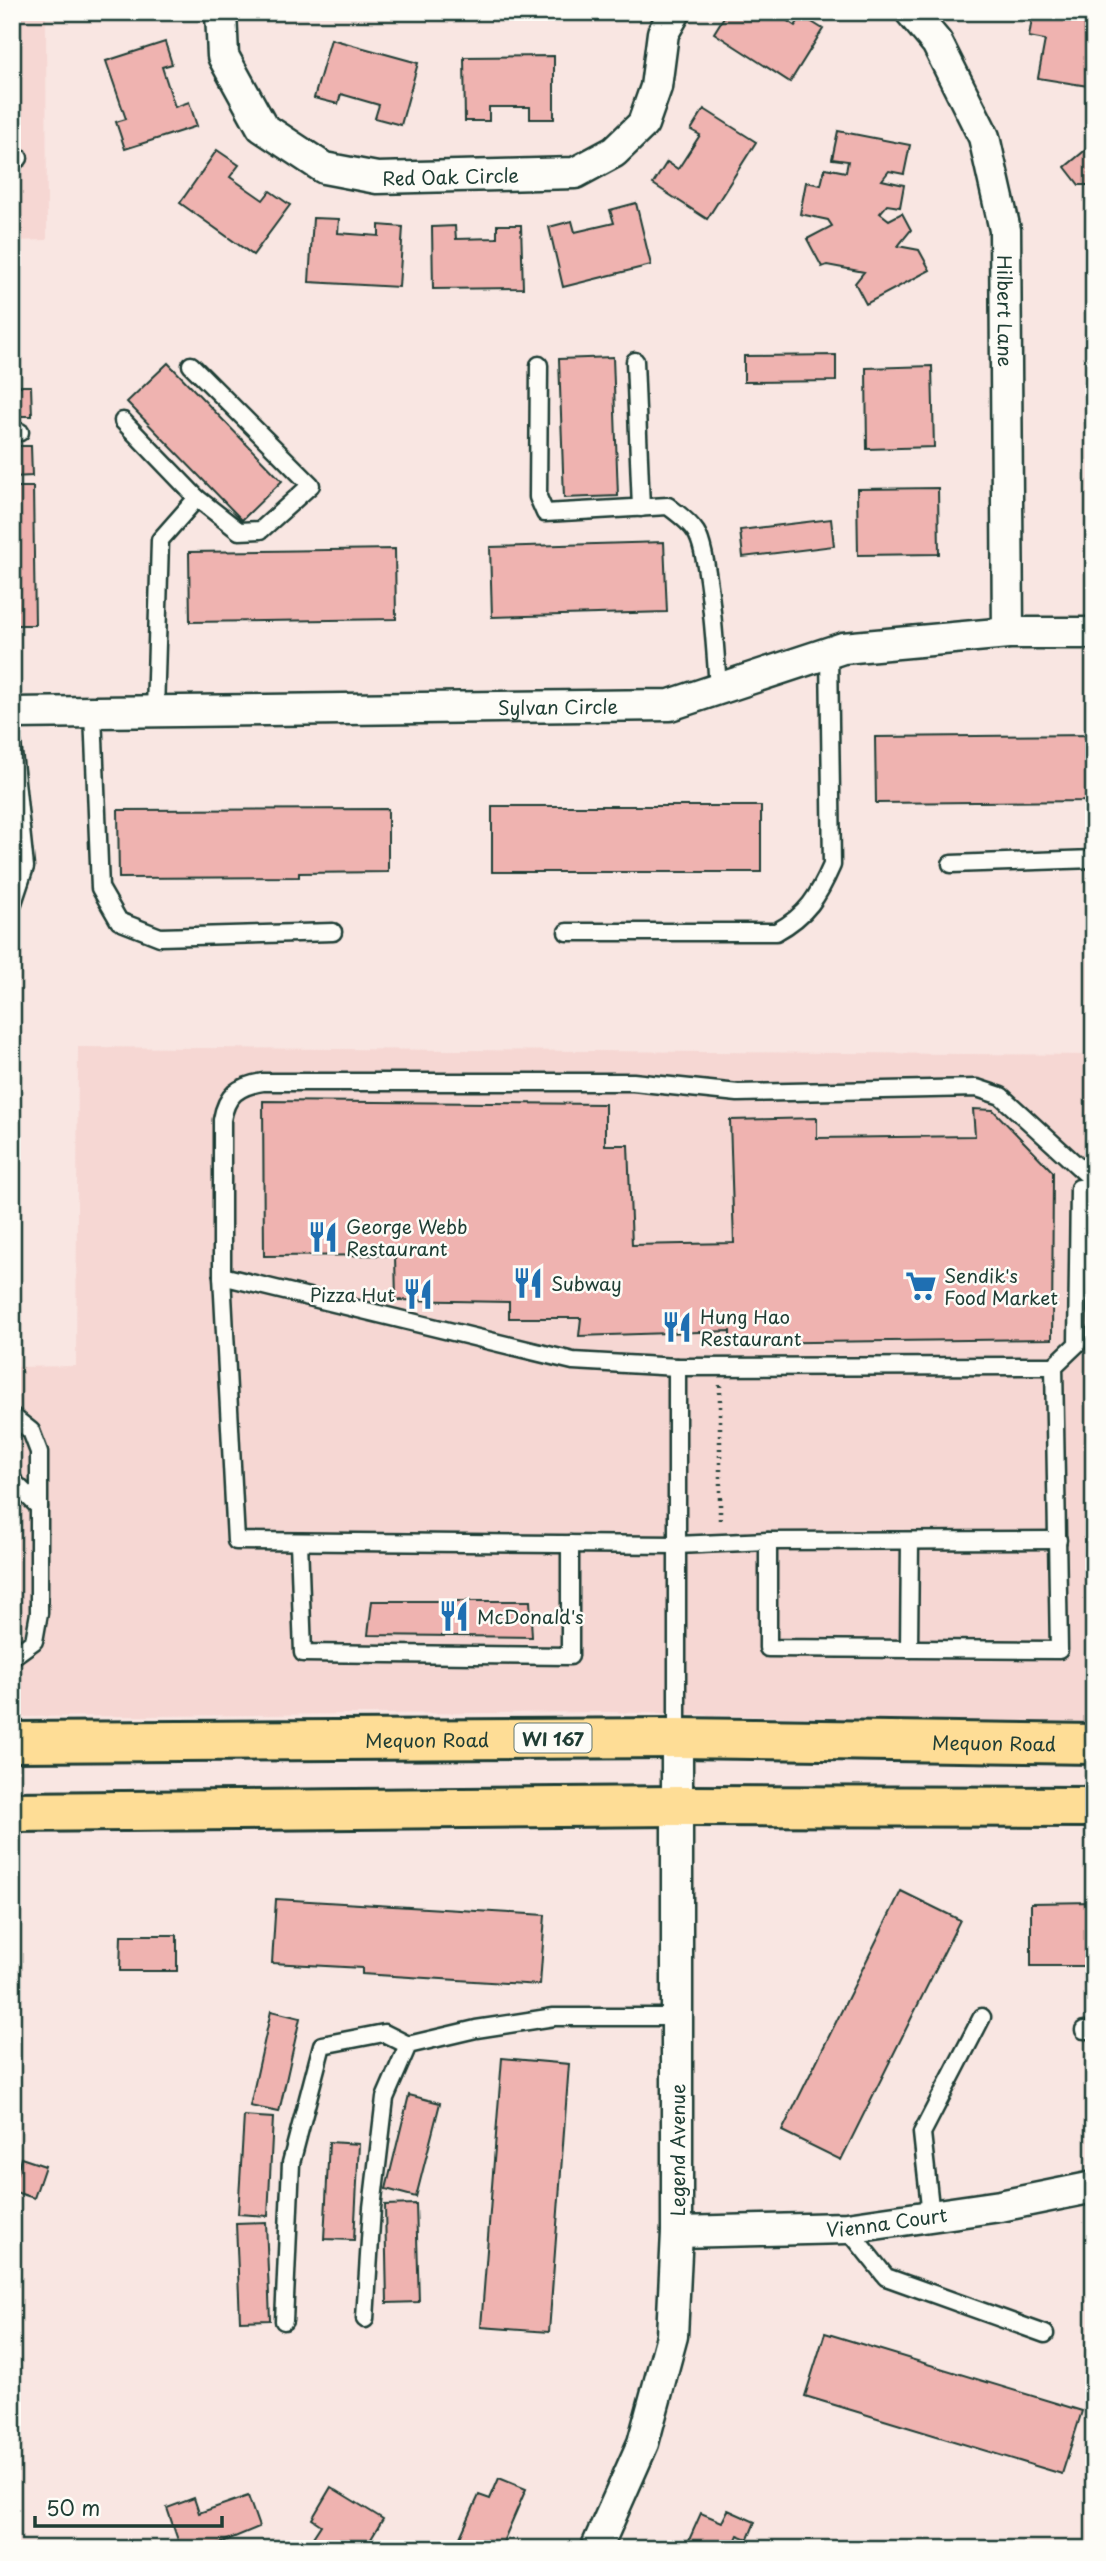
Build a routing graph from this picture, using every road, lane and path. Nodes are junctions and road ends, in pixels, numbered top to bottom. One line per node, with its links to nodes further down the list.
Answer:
1 (221, 12): 2 (street, Red Oak Circle)
2 (675, 12)
3 (911, 12): 10 (street, Hilbert Lane)
4 (635, 361): 9 (lane)
5 (191, 365): 8 (lane)
6 (539, 365): 9 (lane)
7 (123, 421): 8 (lane)
8 (197, 498): 14 (lane)
9 (641, 508): 13 (lane)
10 (1008, 633): 11 (street, Sylvan Circle); 12 (street, Sylvan Circle)
11 (1094, 634)
12 (829, 653): 13 (street, Sylvan Circle); 22 (lane)
13 (718, 689): 14 (street, Sylvan Circle)
14 (155, 712): 16 (street, Sylvan Circle)
15 (12, 713): 16 (street, Sylvan Circle)
16 (93, 713): 21 (lane)
17 (12, 743): 20 (lane)
18 (1094, 859): 19 (lane)
19 (951, 864)
20 (12, 906)
21 (332, 932)
22 (568, 932)
23 (1094, 1181): 25 (lane)
24 (1094, 1188): 26 (lane)
25 (222, 1276): 27 (lane); 36 (lane)
26 (1054, 1366): 27 (lane); 33 (lane)
27 (677, 1367): 38 (lane)
28 (720, 1373): 32 (path)
29 (12, 1416): 31 (lane)
30 (12, 1480): 31 (lane)
31 (39, 1507): 40 (lane)
32 (720, 1528)
33 (1058, 1540): 35 (lane); 39 (lane)
34 (768, 1541): 35 (lane); 38 (lane); 39 (lane)
35 (910, 1541): 39 (lane)
36 (299, 1542): 37 (lane); 37 (lane)
37 (570, 1544): 38 (lane)
38 (677, 1545): 41 (lane)
39 (909, 1649)
40 (12, 1657)
41 (677, 1738): 42 (main road, Mequon Road / WI 167); 43 (main road, Mequon Road / WI 167); 44 (street, Legend Avenue)
42 (12, 1742)
43 (1094, 1744)
44 (677, 1806): 45 (main road); 46 (main road); 47 (street, Legend Avenue)
45 (1094, 1807)
46 (12, 1812)
47 (677, 2017): 49 (lane); 53 (street, Legend Avenue)
48 (982, 2017): 51 (lane)
49 (408, 2045): 54 (lane); 55 (lane)
50 (1094, 2187): 51 (street, Vienna Court)
51 (931, 2216): 52 (street, Vienna Court)
52 (847, 2228): 53 (street, Vienna Court); 56 (lane)
53 (677, 2232): 57 (street, Legend Avenue)
54 (365, 2319)
55 (284, 2321)
56 (1045, 2334)
57 (596, 2549)

